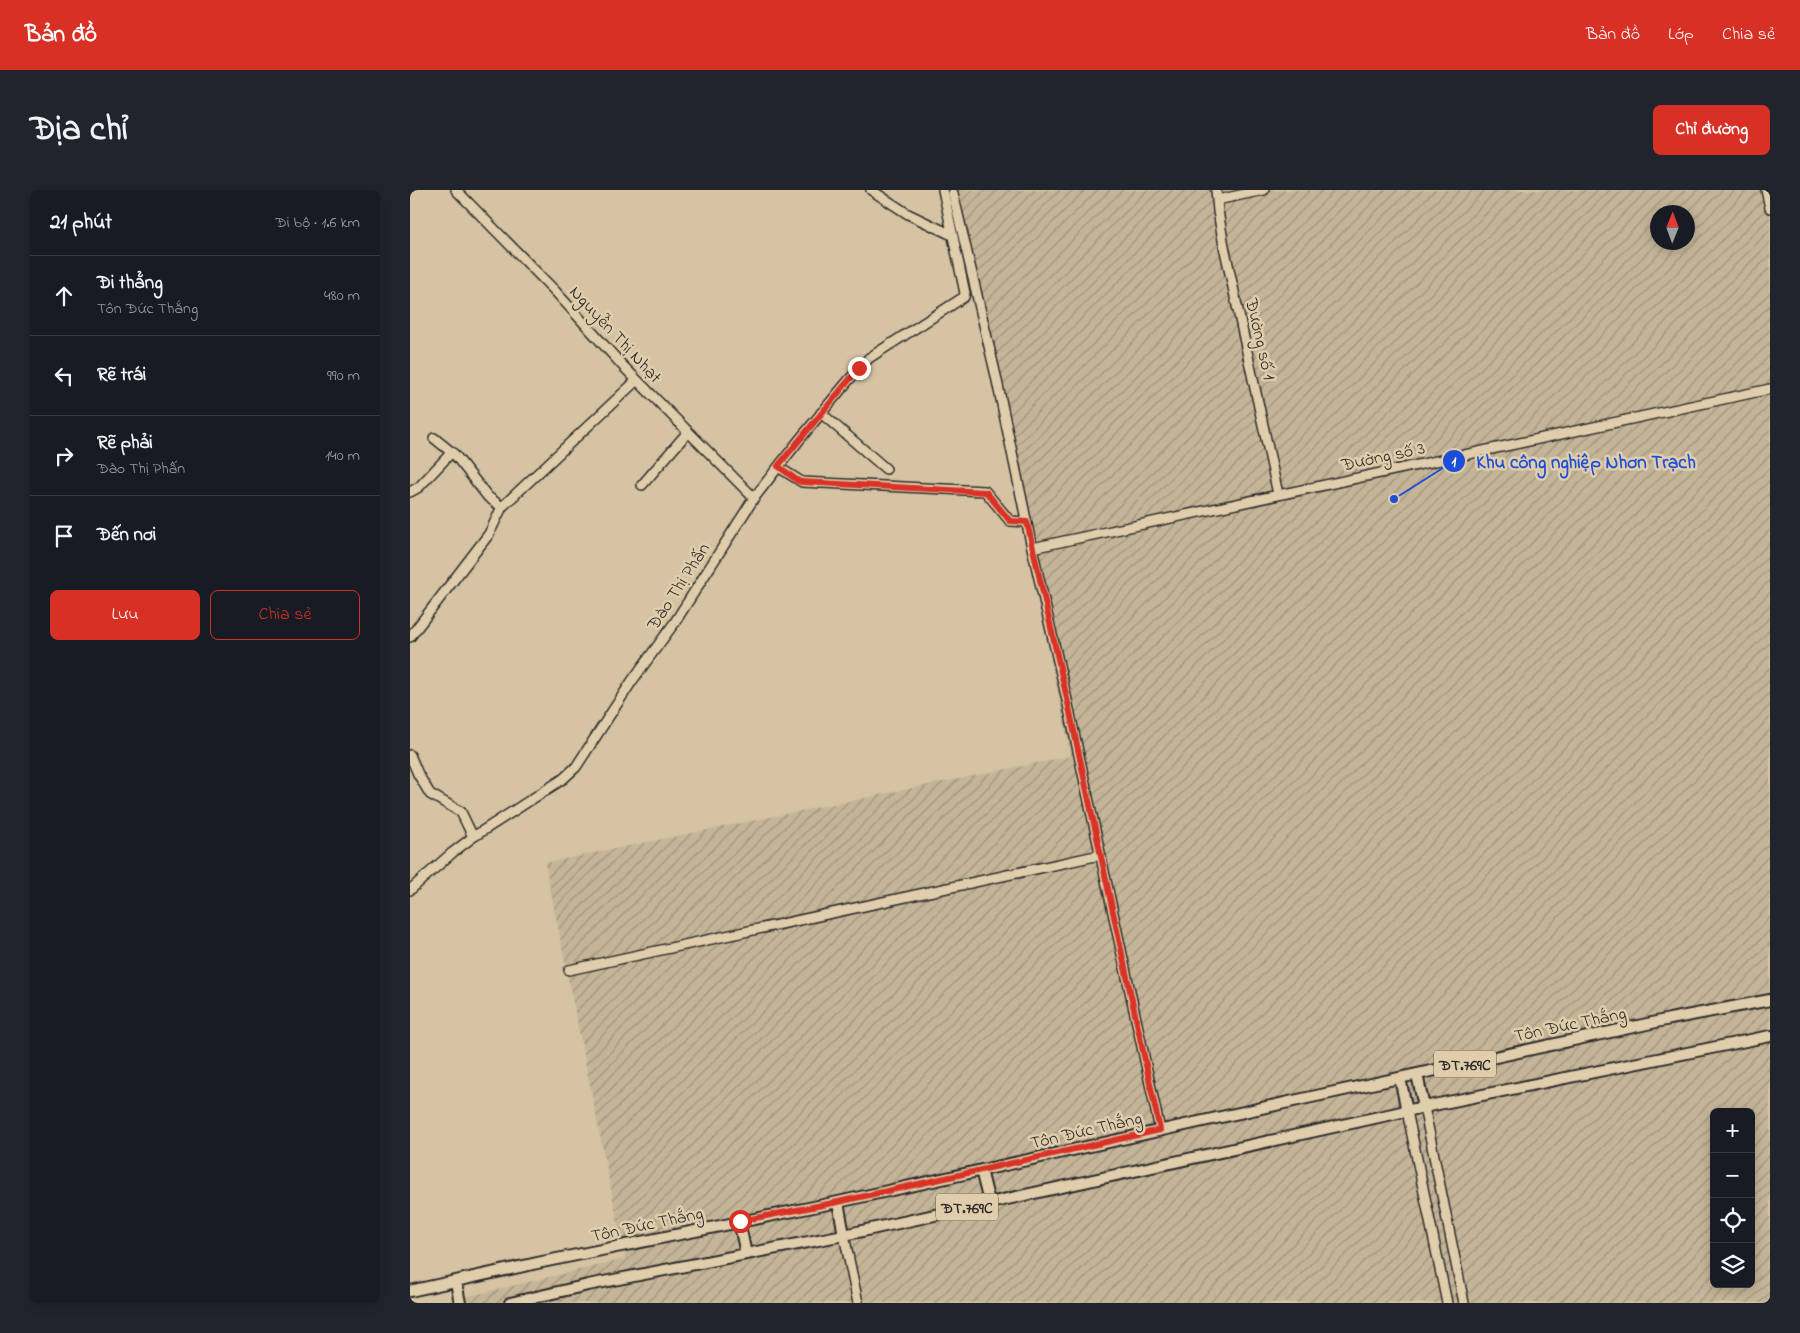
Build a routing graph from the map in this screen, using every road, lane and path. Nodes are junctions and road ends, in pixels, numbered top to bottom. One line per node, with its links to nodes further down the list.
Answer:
1 (456, 190): 10 (street, Nguyễn Thị Nhạt)
2 (870, 190): 9 (street)
3 (944, 190): 9 (street)
4 (1264, 190): 7 (street)
5 (1766, 190): 8 (street)
6 (953, 193): 23 (street)
7 (1216, 195): 20 (street, Đường số 1)
8 (1770, 208)
9 (952, 235): 12 (street, Đào Thị Phấn)
10 (637, 380): 13 (street, Nguyễn Thị Nhạt); 22 (street)
11 (1770, 389): 20 (street, Đường số 3)
12 (821, 413): 16 (street, Đào Thị Phấn); 17 (street)
13 (688, 432): 18 (street); 21 (street, Nguyễn Thị Nhạt)
14 (434, 438): 15 (street)
15 (452, 452): 19 (street); 22 (street)
16 (778, 466): 21 (street, Đào Thị Phấn); 23 (street)
17 (886, 469)
18 (642, 485)
19 (410, 492)
20 (1278, 494): 24 (street, Đường số 3)
21 (754, 498): 27 (street, Đào Thị Phấn)
22 (502, 508): 25 (street)
23 (1027, 522): 24 (street)
24 (1032, 548): 28 (street)
25 (410, 638)
26 (410, 755): 27 (street)
27 (473, 837): 29 (street, Đào Thị Phấn)
28 (1100, 855): 30 (street); 37 (street)
29 (410, 890)
30 (569, 970)
31 (1770, 1000): 33 (main road, Tôn Đức Thắng / ĐT.769C)
32 (1770, 1036): 35 (main road, ĐT.769C)
33 (1417, 1074): 34 (main road, Tôn Đức Thắng / ĐT.769C); 35 (main road)
34 (1400, 1078): 36 (main road); 37 (main road, Tôn Đức Thắng / ĐT.769C)
35 (1424, 1107): 36 (main road, ĐT.769C); 50 (street)
36 (1407, 1111): 40 (main road, ĐT.769C); 49 (street)
37 (1160, 1130): 38 (main road, Tôn Đức Thắng / ĐT.769C)
38 (982, 1170): 39 (main road, Tôn Đức Thắng / ĐT.769C); 40 (main road)
39 (838, 1202): 41 (main road, Tôn Đức Thắng / ĐT.769C); 42 (main road)
40 (989, 1202): 42 (main road, ĐT.769C)
41 (740, 1221): 43 (main road); 44 (main road, Tôn Đức Thắng / ĐT.769C)
42 (844, 1235): 43 (main road, ĐT.769C); 48 (street)
43 (746, 1254): 47 (main road, ĐT.769C)
44 (456, 1282): 45 (main road, Tôn Đức Thắng / ĐT.769C); 46 (main road)
45 (410, 1291)
46 (460, 1303)
47 (510, 1303)
48 (858, 1303)
49 (1447, 1303)
50 (1464, 1303)

